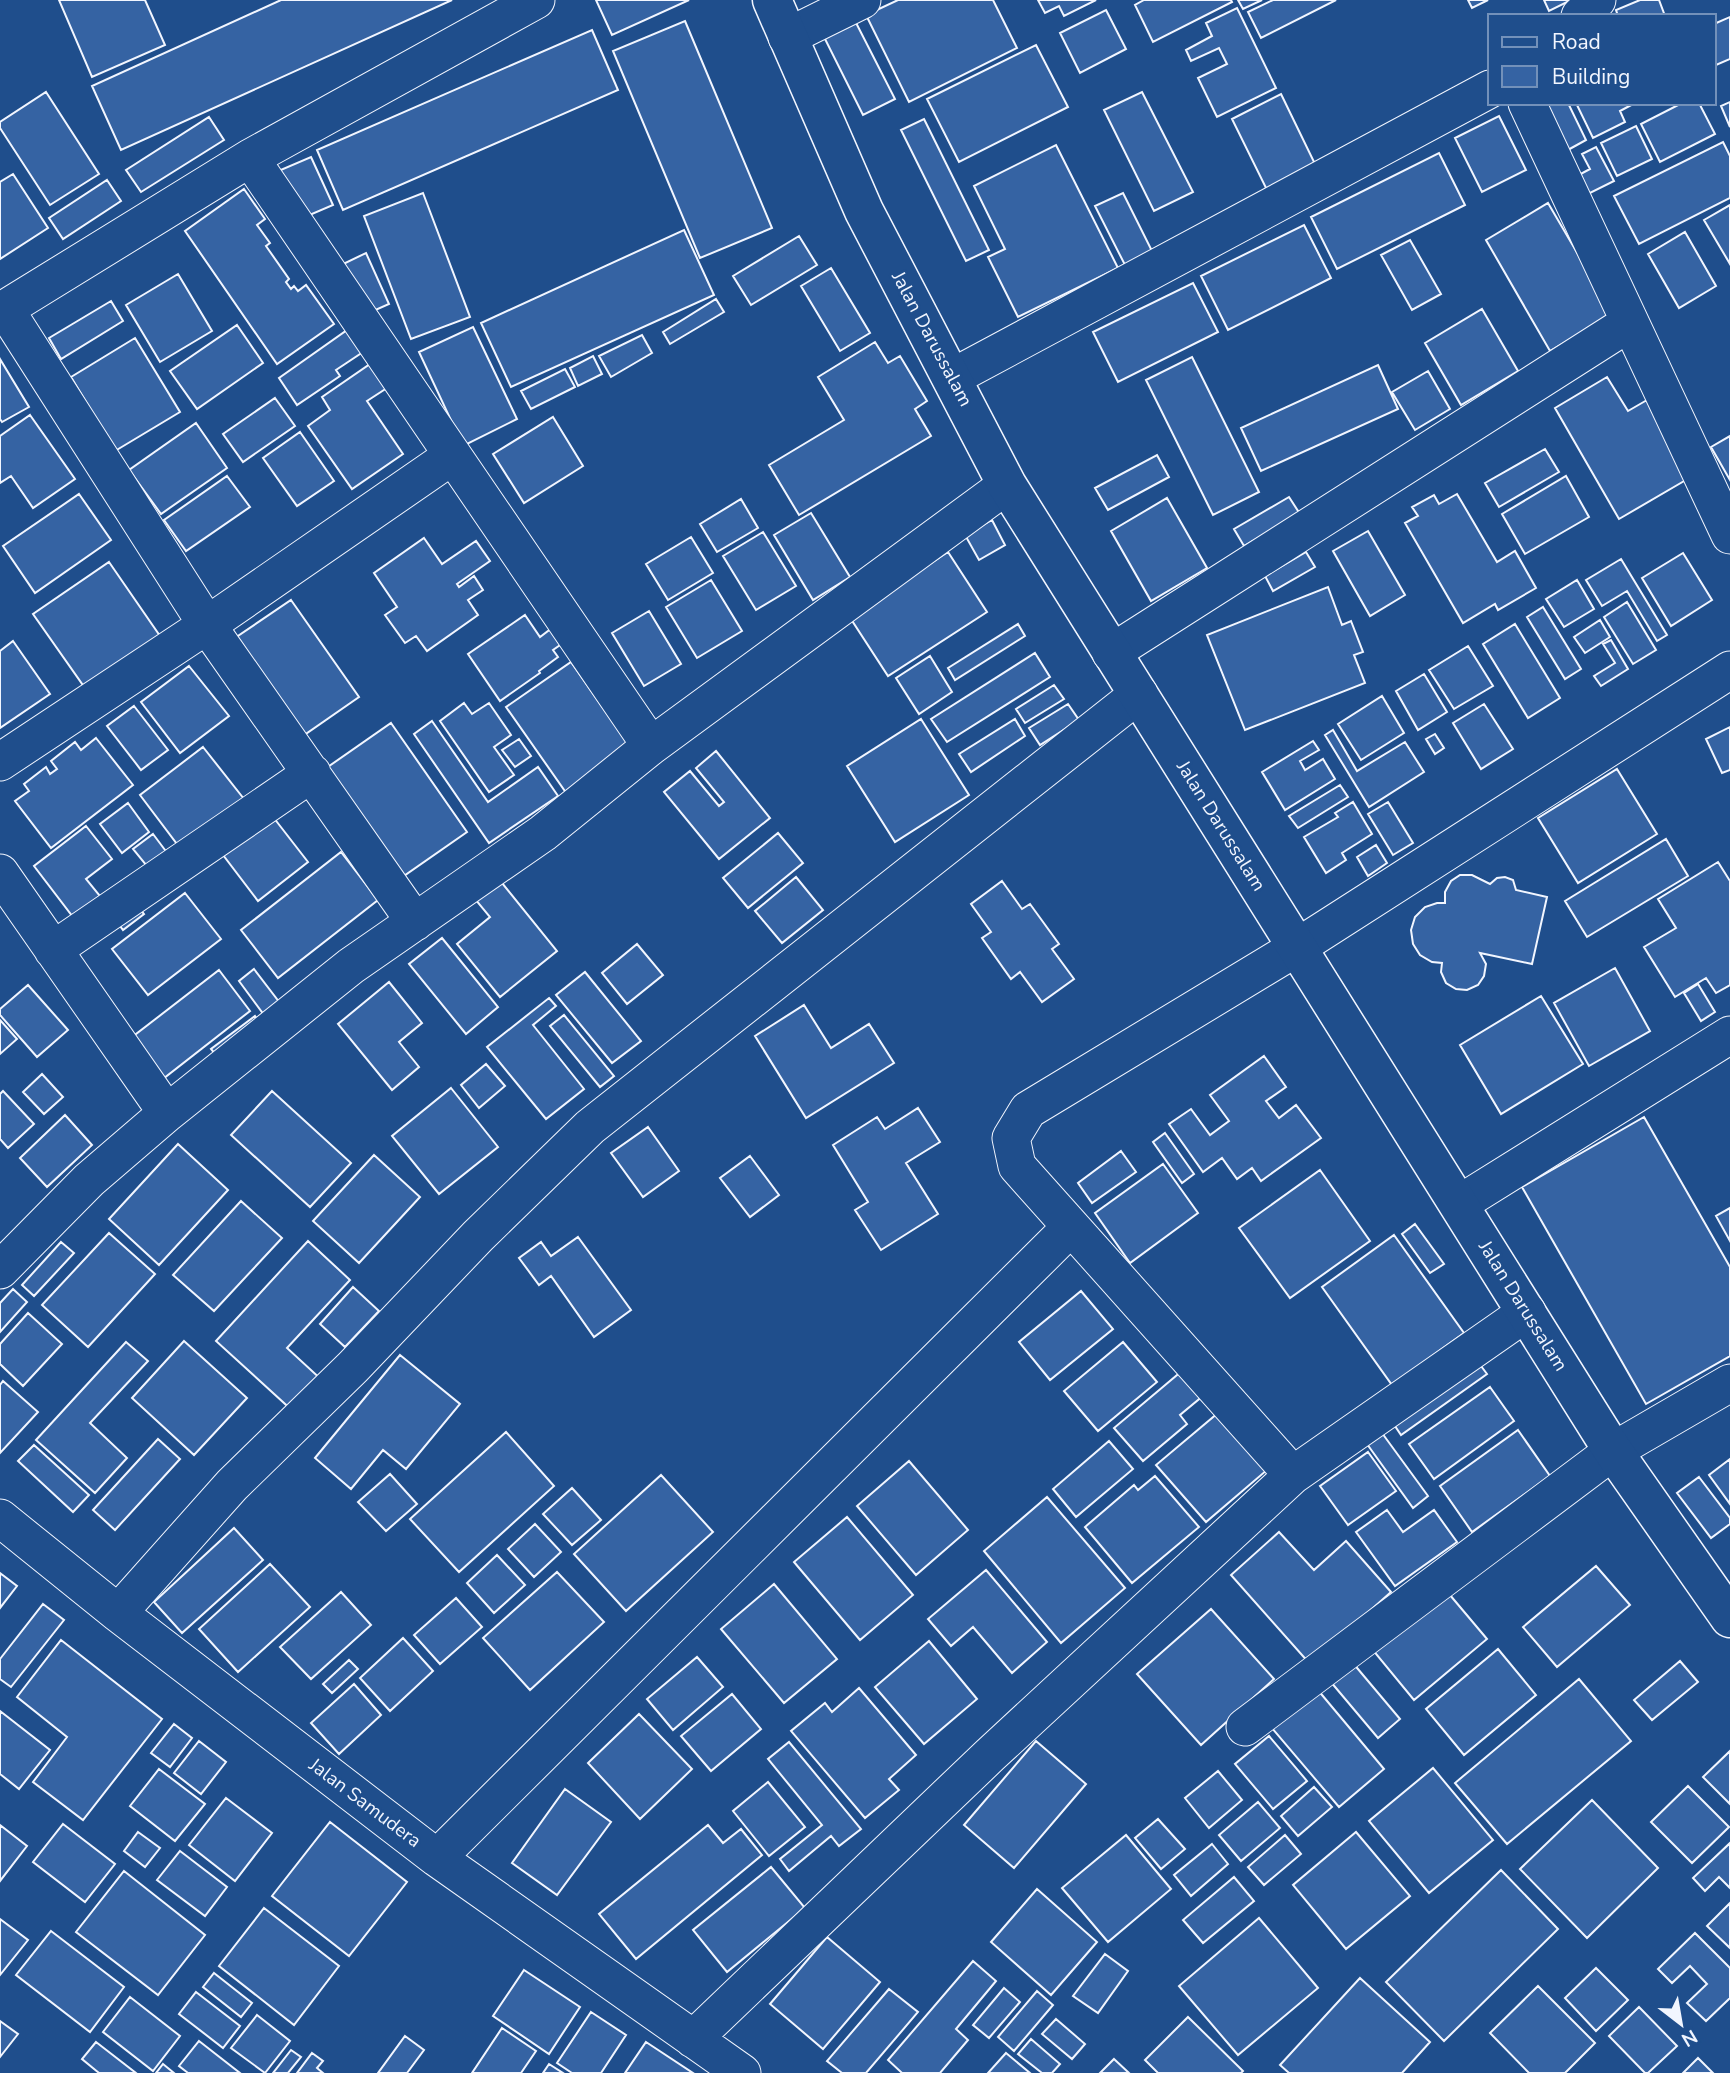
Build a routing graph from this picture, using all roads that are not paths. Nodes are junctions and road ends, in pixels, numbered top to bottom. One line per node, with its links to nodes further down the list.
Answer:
1 (536, 0): 9 (street)
2 (772, 0): 6 (street, Jalan Darussalam)
3 (862, 0): 6 (street)
4 (1597, 0): 5 (street)
5 (1582, 14)
6 (787, 37): 12 (street, Jalan Darussalam)
7 (1488, 90): 12 (street)
8 (1528, 105): 11 (street)
9 (250, 158): 10 (street); 13 (street)
10 (2, 310): 16 (street)
11 (1629, 323): 15 (street); 17 (street)
12 (953, 377): 14 (street, Jalan Darussalam)
13 (452, 456): 16 (street); 20 (street)
14 (1007, 485): 17 (street, Jalan Darussalam); 20 (street)
15 (1730, 535)
16 (207, 625): 21 (street); 22 (street)
17 (1111, 653): 19 (street, Jalan Darussalam)
18 (1730, 670): 25 (street)
19 (1139, 694): 25 (street, Jalan Darussalam); 37 (street)
20 (651, 746): 24 (street)
21 (0, 762)
22 (312, 773): 24 (street); 26 (street)
23 (0, 873): 26 (street)
24 (415, 922): 28 (street)
25 (1296, 948): 29 (street, Jalan Darussalam); 30 (street)
26 (53, 950): 28 (street)
27 (1730, 1035): 29 (street)
28 (167, 1113): 31 (street)
29 (1459, 1204): 32 (street, Jalan Darussalam)
30 (1071, 1227): 35 (street); 40 (street)
31 (0, 1270)
32 (1527, 1312): 34 (street, Jalan Darussalam); 35 (street)
33 (1730, 1383): 34 (street)
34 (1613, 1451): 38 (street, Jalan Darussalam); 39 (street)
35 (1293, 1475): 41 (street)
36 (0, 1518): 37 (street, Jalan Samudera)
37 (118, 1613): 40 (street, Jalan Samudera)
38 (1730, 1618)
39 (1245, 1727)
40 (437, 1858): 41 (street, Jalan Samudera)
41 (694, 2039): 42 (street, Jalan Samudera)
42 (742, 2073)

